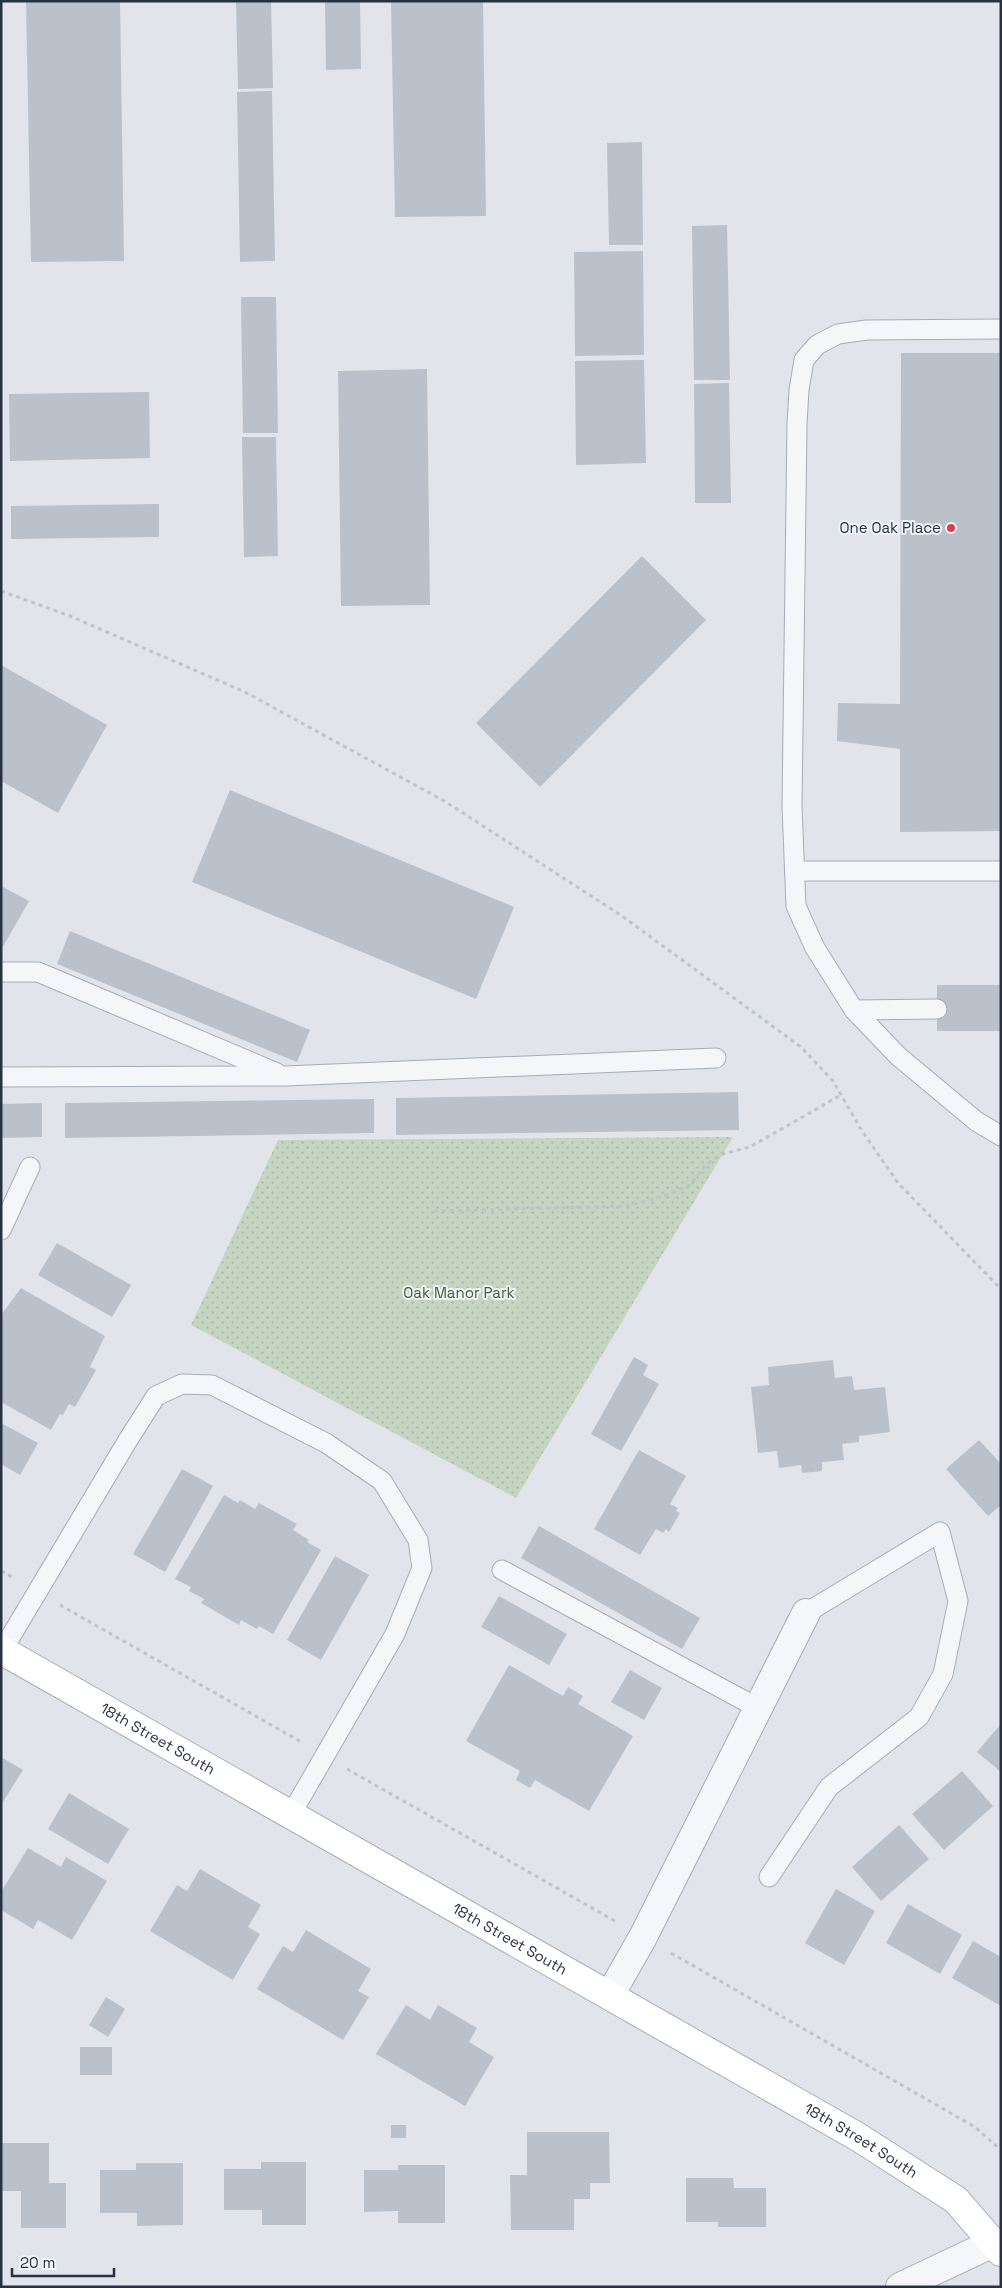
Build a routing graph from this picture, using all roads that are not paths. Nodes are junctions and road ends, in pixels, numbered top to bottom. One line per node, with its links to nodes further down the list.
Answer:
1 (1001, 329): 2 (lane)
2 (795, 871): 3 (lane); 6 (lane)
3 (1001, 871)
4 (1, 972): 8 (lane)
5 (938, 1008): 6 (lane)
6 (854, 1010): 10 (lane)
7 (716, 1058): 8 (lane)
8 (285, 1076): 9 (lane)
9 (1, 1077)
10 (1001, 1136)
11 (30, 1167): 12 (lane)
12 (1, 1230)
13 (502, 1570): 16 (lane)
14 (806, 1613): 16 (street); 18 (lane)
15 (2, 1650): 17 (street, 18th Street South); 17 (lane)
16 (758, 1708): 19 (street)
17 (290, 1816): 19 (street, 18th Street South)
18 (770, 1877)
19 (610, 1995): 20 (street, 18th Street South)
20 (998, 2245): 21 (street)
21 (900, 2287)

